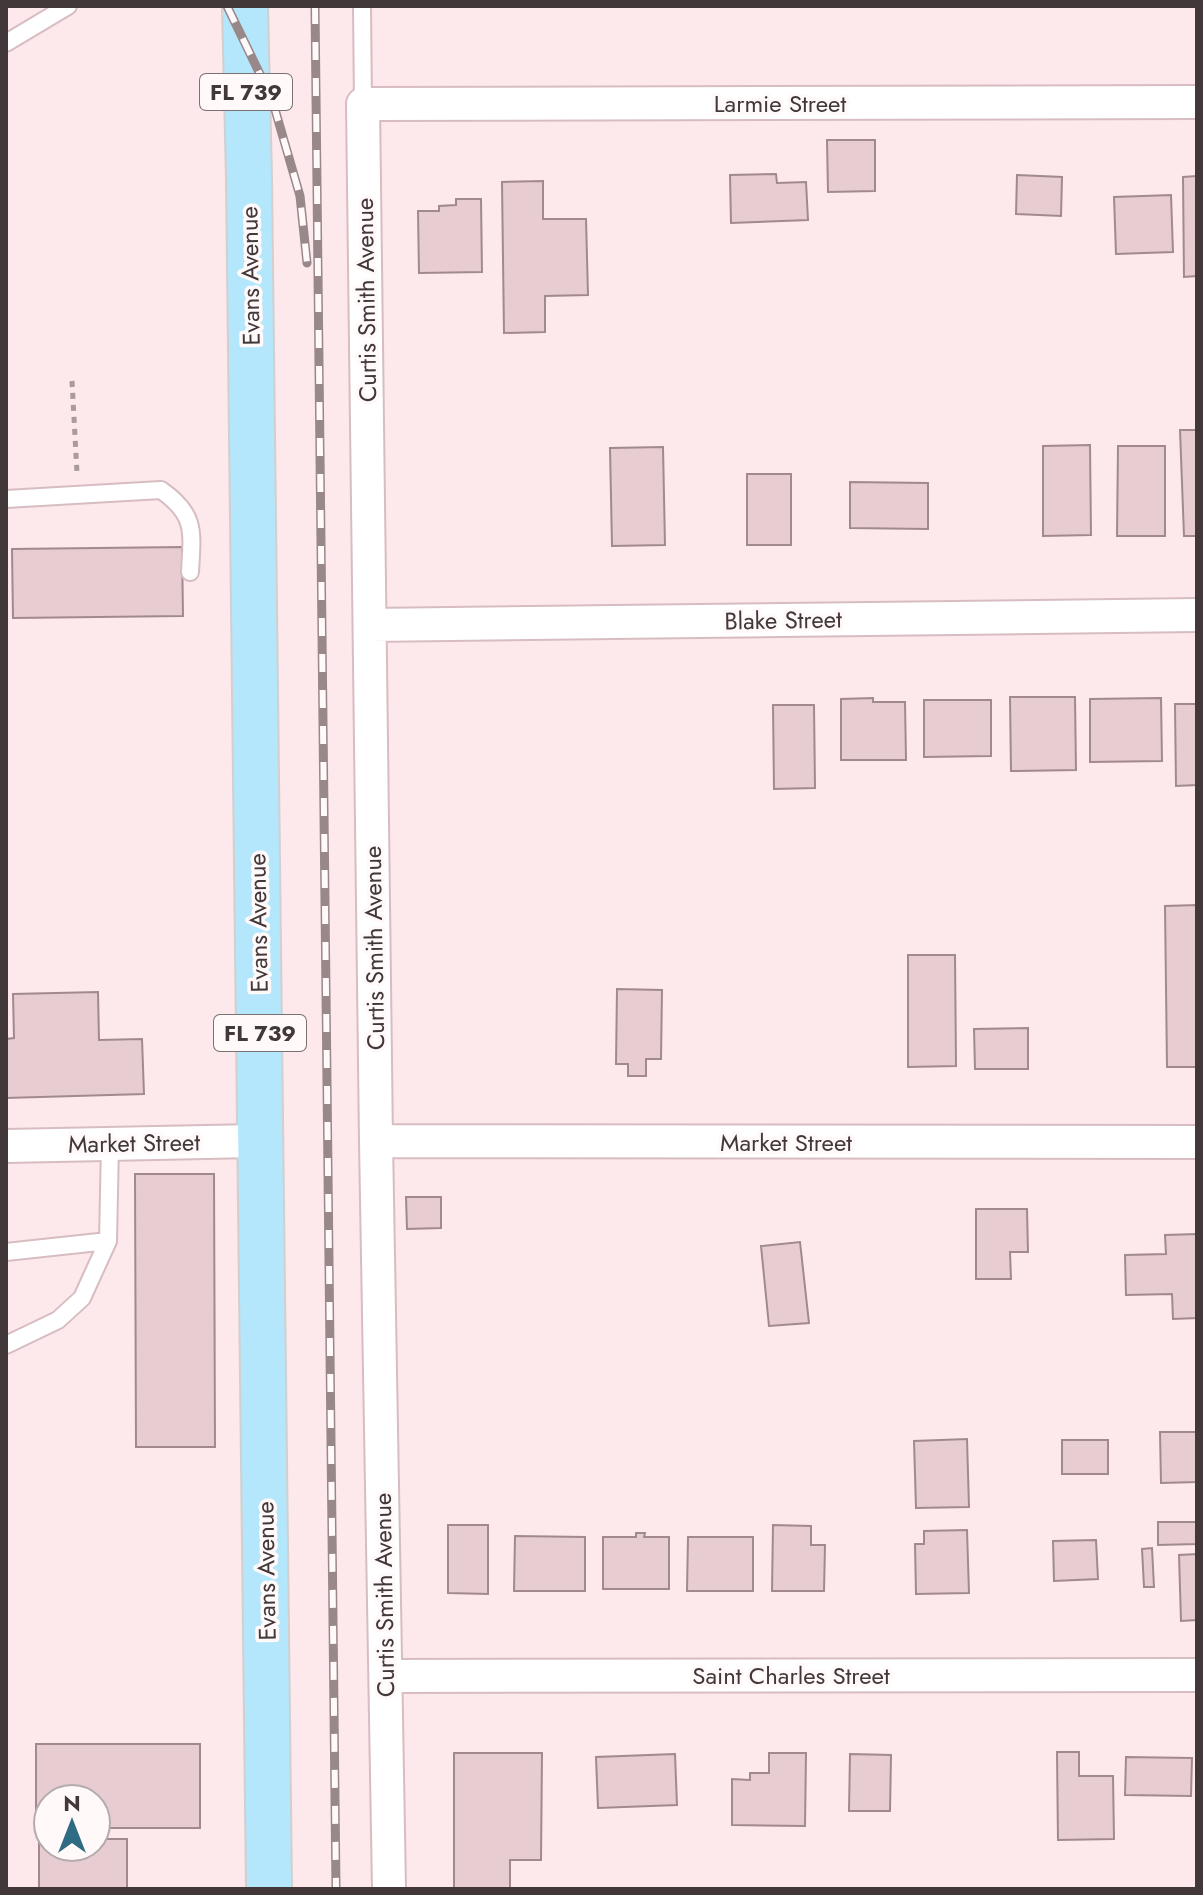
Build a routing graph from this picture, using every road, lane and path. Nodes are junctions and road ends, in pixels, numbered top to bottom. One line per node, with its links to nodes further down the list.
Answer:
1 (68, 6): 4 (lane)
2 (245, 6): 13 (main road, Evans Avenue / FL 739)
3 (362, 6): 6 (lane, Curtis Smith Avenue)
4 (6, 43)
5 (1197, 102): 6 (street, Larmie Street)
6 (363, 104): 12 (street, Curtis Smith Avenue)
7 (72, 381): 8 (path)
8 (78, 494): 9 (lane); 10 (lane)
9 (6, 499)
10 (190, 572)
11 (1197, 615): 12 (street, Blake Street)
12 (370, 625): 14 (street, Curtis Smith Avenue)
13 (261, 1141): 16 (street, Market Street); 23 (main road, Evans Avenue / FL 739)
14 (376, 1141): 15 (street, Market Street); 22 (street, Curtis Smith Avenue)
15 (1197, 1142)
16 (110, 1144): 17 (street, Market Street); 18 (lane)
17 (6, 1146)
18 (108, 1241): 19 (lane); 20 (lane)
19 (6, 1252)
20 (6, 1345)
21 (1197, 1675): 22 (street, Saint Charles Street)
22 (386, 1676): 24 (street, Curtis Smith Avenue)
23 (269, 1889)
24 (389, 1889)

